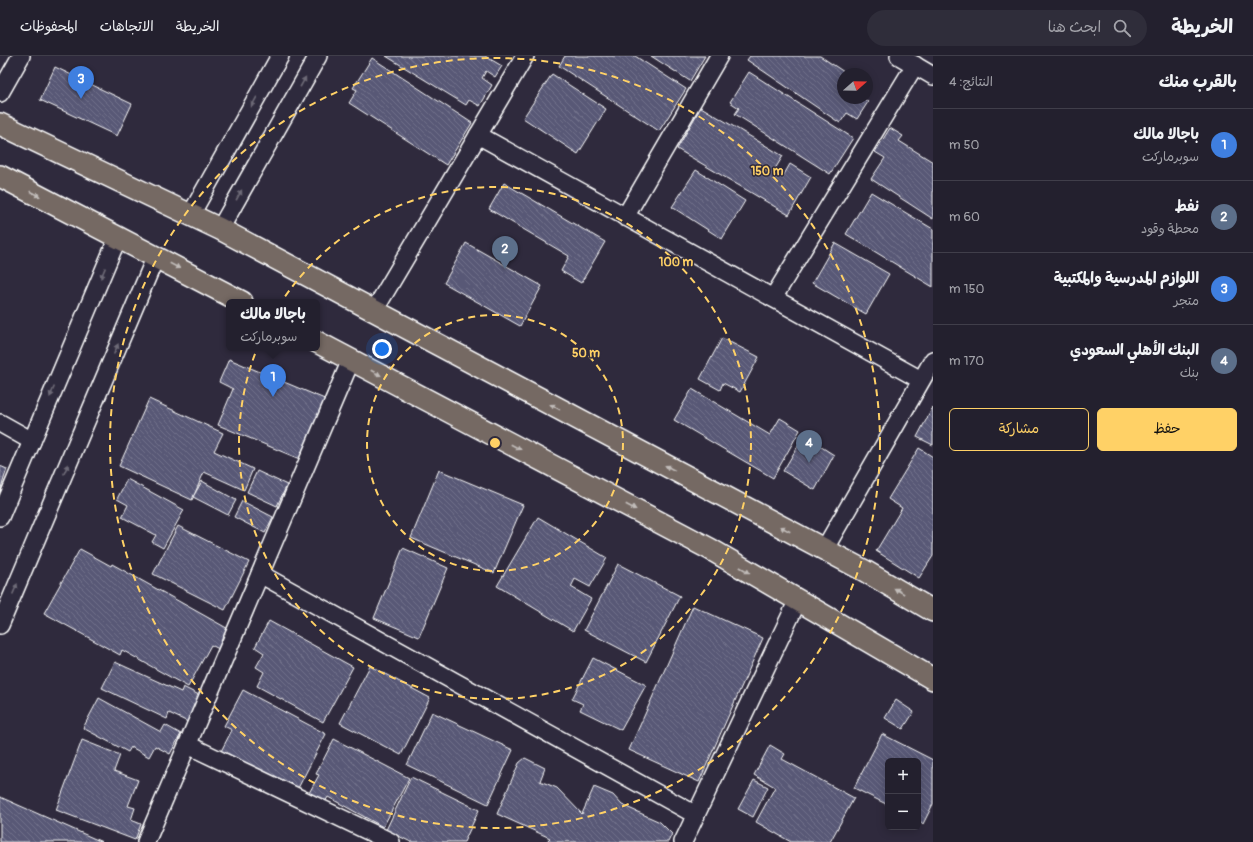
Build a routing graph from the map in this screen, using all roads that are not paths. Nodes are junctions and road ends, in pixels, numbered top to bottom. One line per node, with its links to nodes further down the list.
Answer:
1 (21, 56): 9 (street)
2 (280, 56): 13 (street, one-way to 13)
3 (318, 56): 15 (street, one-way to 3)
4 (526, 56): 11 (street)
5 (719, 56): 14 (street)
6 (899, 56): 7 (street)
7 (915, 65): 8 (street); 18 (street)
8 (933, 76)
9 (0, 93)
10 (0, 124): 13 (main road)
11 (478, 135): 14 (street); 20 (street)
12 (0, 176): 16 (main road, one-way to 16)
13 (190, 216): 15 (main road)
14 (625, 216): 18 (street)
15 (220, 229): 20 (main road)
16 (118, 237): 17 (main road); 26 (street, one-way to 26)
17 (156, 256): 19 (main road, one-way to 19); 32 (street, one-way to 17)
18 (773, 298): 24 (street)
19 (236, 299)
20 (374, 311): 28 (main road, one-way to 20)
21 (320, 344): 22 (main road)
22 (351, 360): 29 (street); 30 (main road, one-way to 30)
23 (933, 360): 24 (street)
24 (921, 380): 28 (street)
25 (0, 423): 26 (street)
26 (32, 441): 27 (street)
27 (0, 517)
28 (824, 550): 31 (main road, one-way to 28)
29 (260, 574): 34 (street); 35 (street)
30 (798, 600): 33 (main road); 35 (street)
31 (933, 611)
32 (0, 625)
33 (933, 679)
34 (188, 745): 36 (street); 37 (street)
35 (696, 815): 38 (street)
36 (146, 842)
37 (391, 842)
38 (684, 842)

